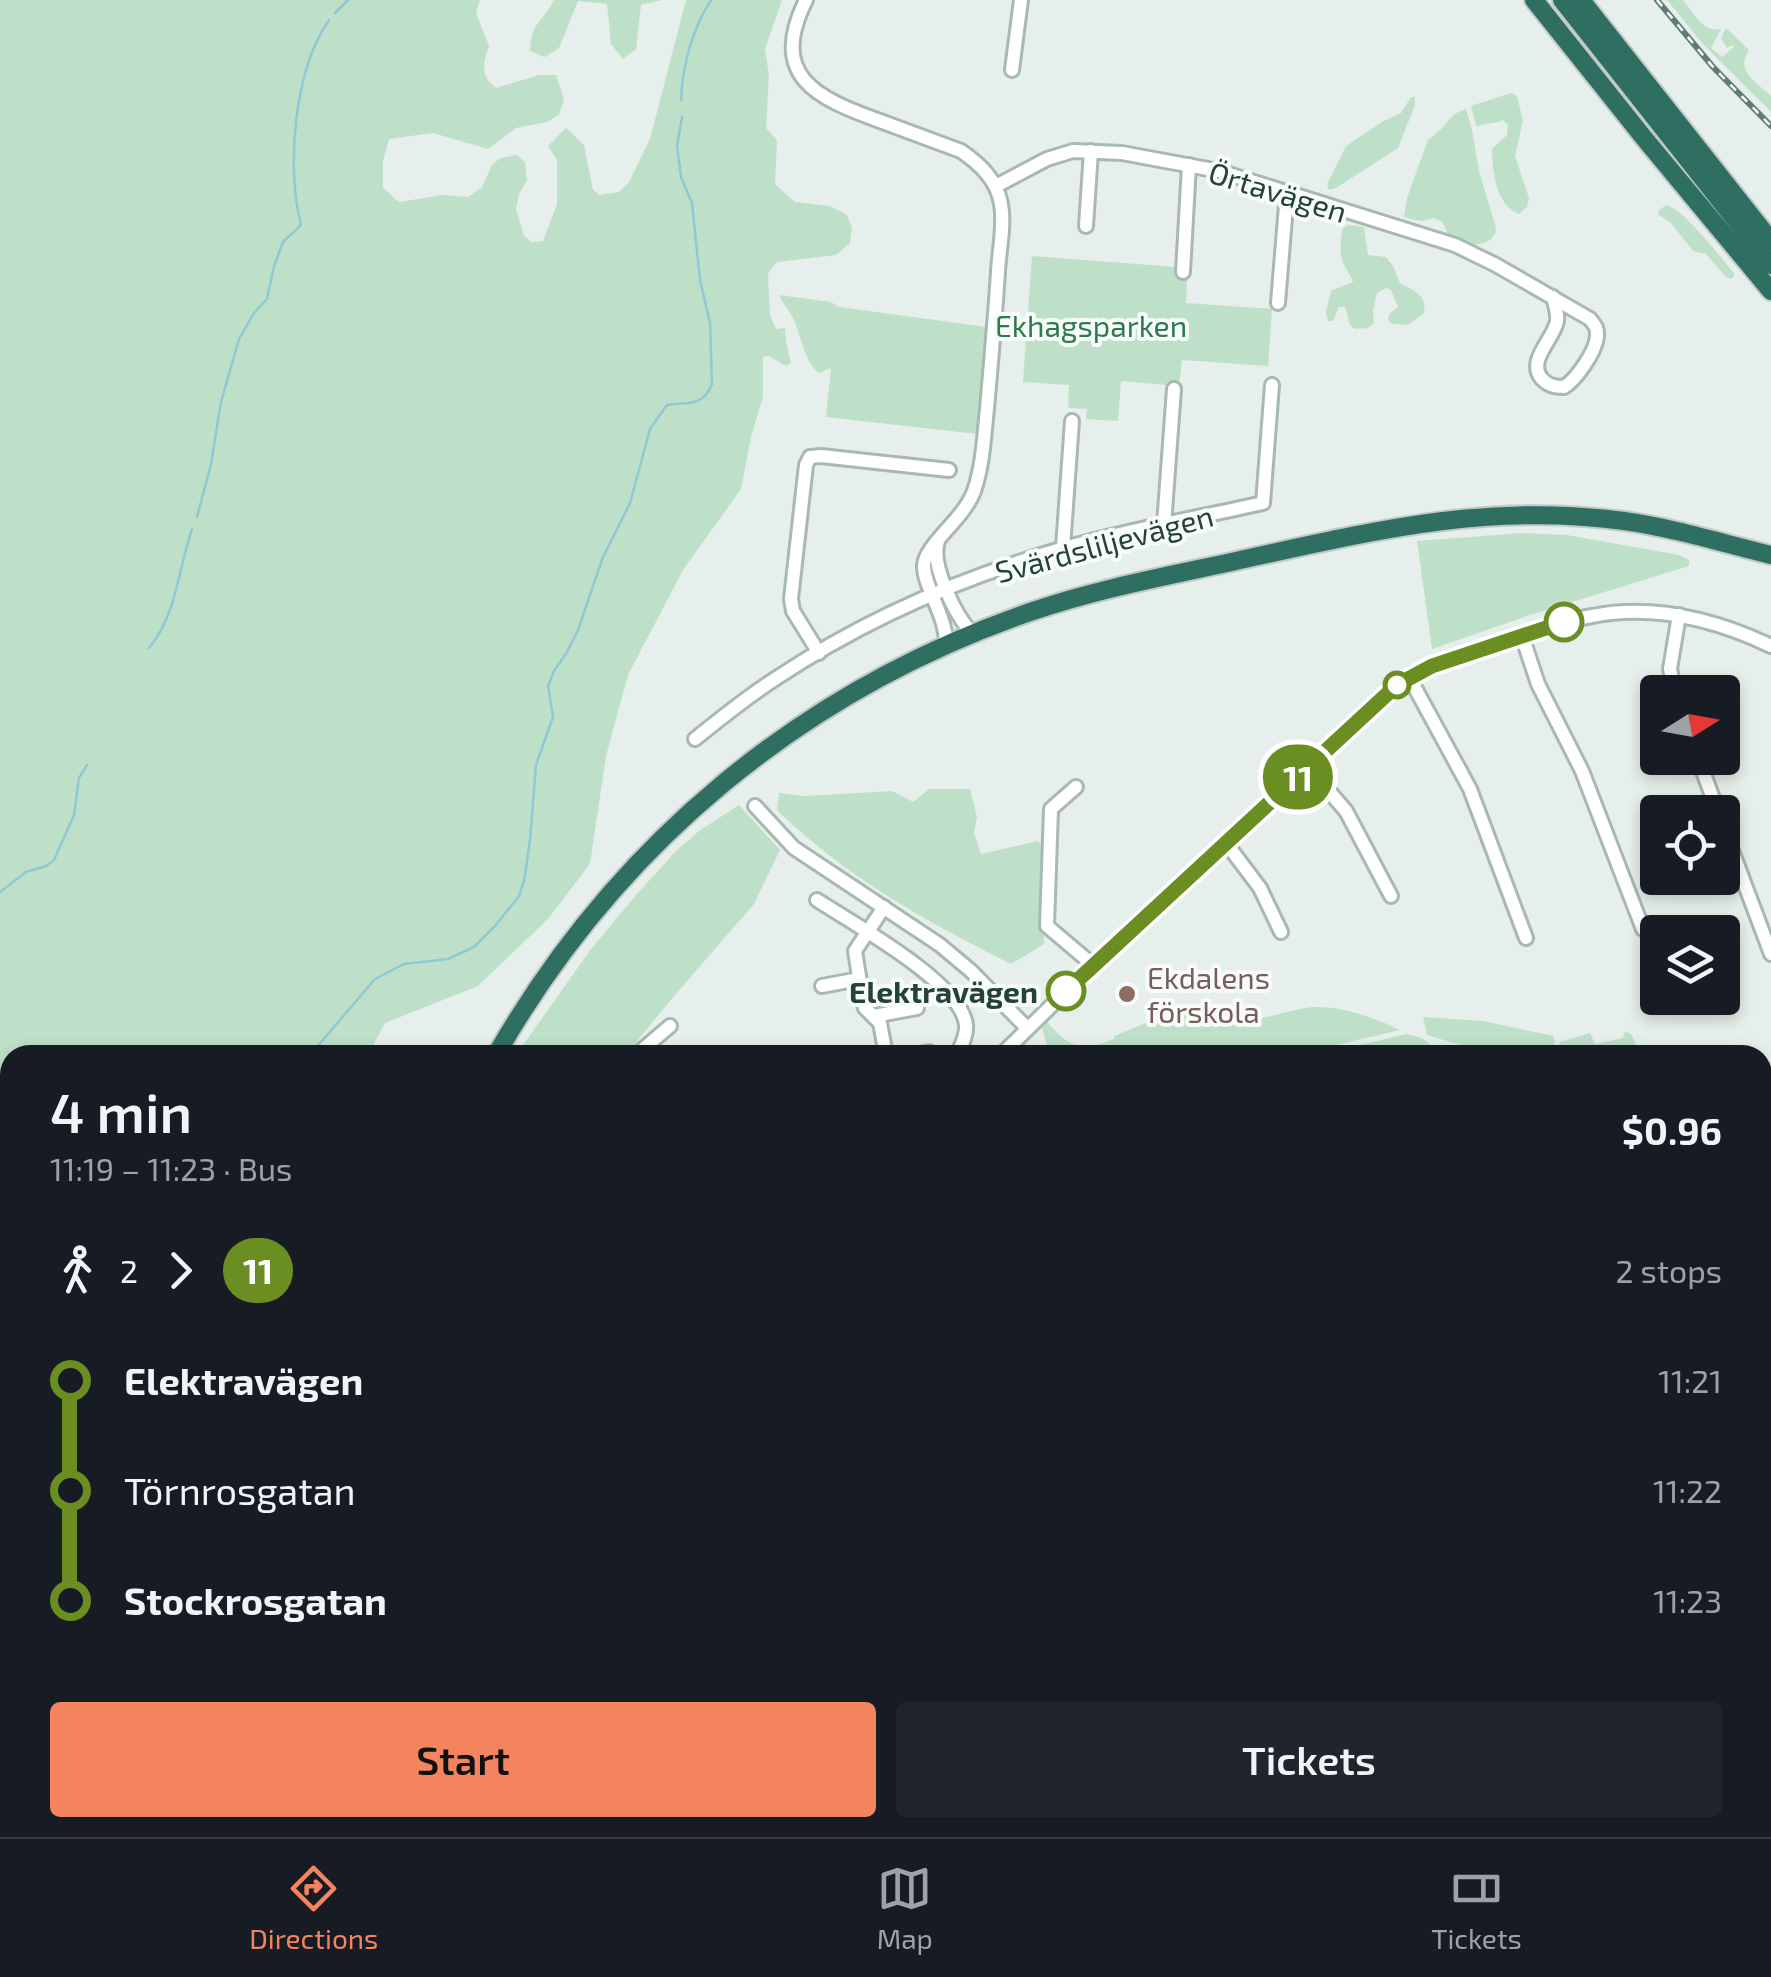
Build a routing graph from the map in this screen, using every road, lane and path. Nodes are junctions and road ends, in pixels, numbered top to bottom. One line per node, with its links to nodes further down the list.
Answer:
1 (806, 0): 10 (street)
2 (1021, 0): 6 (street)
3 (1559, 0): 5 (highway)
4 (1535, 2): 17 (highway)
5 (1585, 10): 9 (highway); 15 (highway)
6 (1012, 70)
7 (1092, 151): 8 (street, Örtavägen); 10 (street, Örtavägen); 12 (street)
8 (1189, 165): 11 (street, Örtavägen); 16 (street)
9 (1727, 185): 13 (highway); 14 (highway)
10 (996, 186): 28 (street)
11 (1288, 193): 18 (street, Örtavägen); 19 (street)
12 (1086, 226)
13 (1771, 232)
14 (1771, 241)
15 (1771, 265)
16 (1183, 272)
17 (1771, 291)
18 (1553, 297): 18 (street, Örtavägen)
19 (1278, 303)
20 (1272, 385): 24 (street, Svärdsliljevägen)
21 (1174, 389): 24 (street)
22 (1072, 422): 25 (street)
23 (949, 470): 34 (street)
24 (1164, 526): 25 (street, Svärdsliljevägen)
25 (1063, 548): 28 (street, Svärdsliljevägen)
26 (1771, 555): 30 (highway)
27 (1771, 564): 59 (highway)
28 (940, 592): 30 (street); 32 (street); 34 (street, Svärdsliljevägen)
29 (1679, 615): 31 (street); 33 (street); 35 (street)
30 (972, 634): 32 (highway)
31 (1522, 636): 36 (street); 46 (street)
32 (946, 645): 58 (highway)
33 (1771, 646)
34 (818, 653): 37 (street, Svärdsliljevägen)
35 (1671, 675)
36 (1412, 676): 38 (street); 49 (street)
37 (695, 738)
38 (1308, 767): 41 (street); 43 (street)
39 (1076, 786): 51 (street)
40 (755, 806): 45 (street)
41 (1226, 843): 48 (street); 51 (street)
42 (1740, 872): 50 (street)
43 (1392, 896)
44 (817, 900): 47 (street)
45 (884, 908): 47 (street); 57 (street)
46 (1640, 921)
47 (867, 932): 52 (street); 62 (street)
48 (1281, 932)
49 (1526, 938)
50 (1771, 954)
51 (1093, 966): 57 (street)
52 (859, 980): 53 (street); 55 (street)
53 (822, 986)
54 (917, 1008): 55 (street)
55 (874, 1016): 61 (street)
56 (670, 1026): 60 (street)
57 (1027, 1028): 63 (street)
58 (502, 1045)
59 (512, 1045)
60 (648, 1045)
61 (884, 1045)
62 (961, 1045)
63 (1011, 1045)

